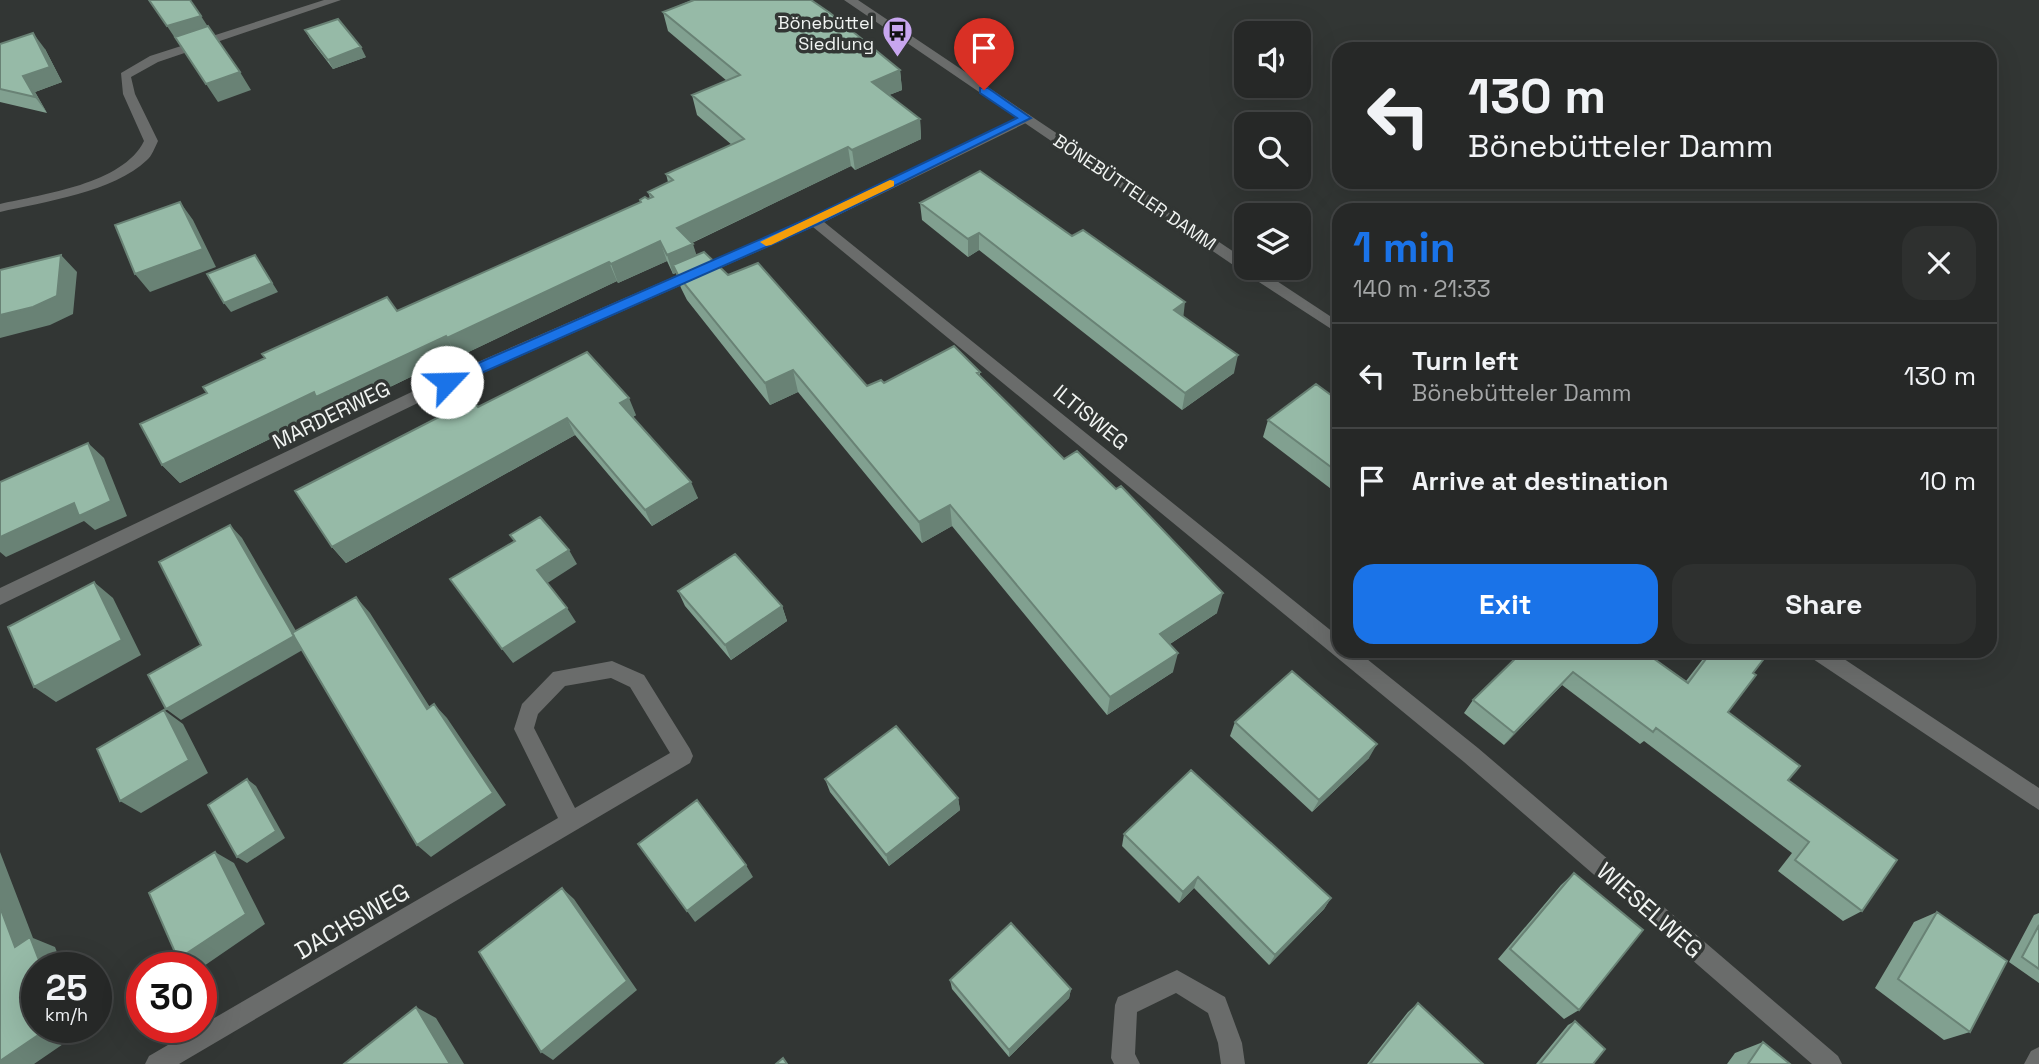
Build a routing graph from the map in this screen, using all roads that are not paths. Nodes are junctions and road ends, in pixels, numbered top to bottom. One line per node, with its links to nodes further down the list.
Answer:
1 (335, 0): 4 (street)
2 (850, 0): 3 (street, BÖNEBÜTTELER DAMM)
3 (1025, 118): 5 (street, MARDERWEG); 6 (street, BÖNEBÜTTELER DAMM)
4 (0, 208)
5 (814, 221): 9 (street, MARDERWEG); 10 (street, ILTISWEG)
6 (1234, 258)
7 (1266, 280): 8 (street, BÖNEBÜTTELER DAMM)
8 (1332, 324)
9 (0, 597)
10 (1332, 642)
11 (1352, 658): 13 (street, ILTISWEG)
12 (1827, 658): 14 (street)
13 (1471, 755): 20 (street, WIESELWEG)
14 (2039, 800)
15 (572, 823): 15 (street, DACHSWEG); 17 (street, DACHSWEG)
16 (2039, 1059): 21 (street)
17 (158, 1064)
18 (1128, 1064): 19 (street)
19 (1233, 1064)
20 (1830, 1064)
21 (2036, 1064)

